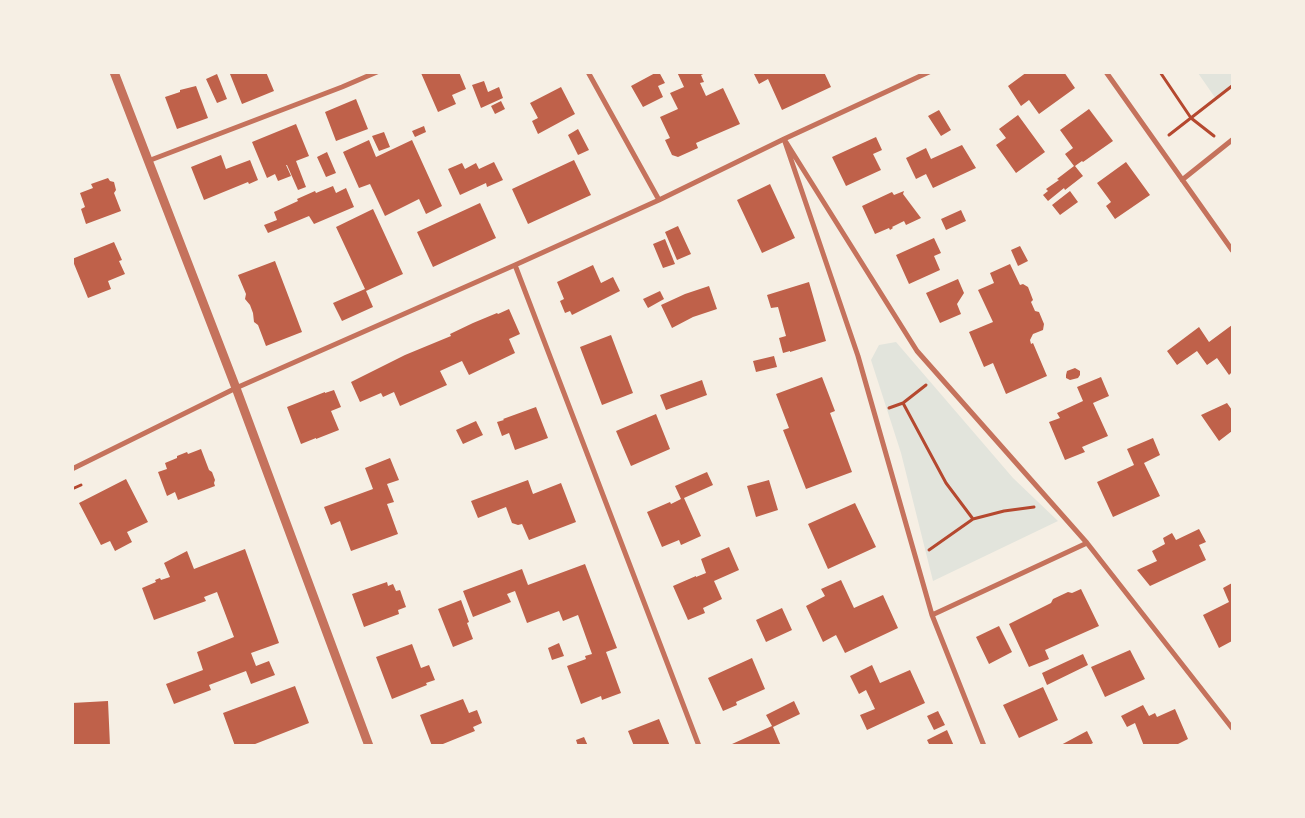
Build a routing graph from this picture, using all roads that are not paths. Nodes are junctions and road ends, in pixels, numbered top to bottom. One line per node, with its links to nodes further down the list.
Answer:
1 (114, 72): 8 (street)
2 (377, 72): 8 (street)
3 (588, 72): 10 (street)
4 (929, 72): 6 (street)
5 (1106, 72): 9 (street)
6 (784, 139): 10 (street); 15 (street); 16 (street)
7 (1232, 140): 9 (street)
8 (147, 162): 13 (street)
9 (1182, 180): 11 (street)
10 (658, 200): 12 (street)
11 (1232, 250)
12 (515, 265): 13 (street); 19 (street)
13 (236, 388): 14 (street); 18 (street)
14 (72, 469)
15 (1087, 543): 16 (street); 17 (street)
16 (932, 615): 20 (street)
17 (1232, 728)
18 (369, 746)
19 (699, 746)
20 (984, 746)

